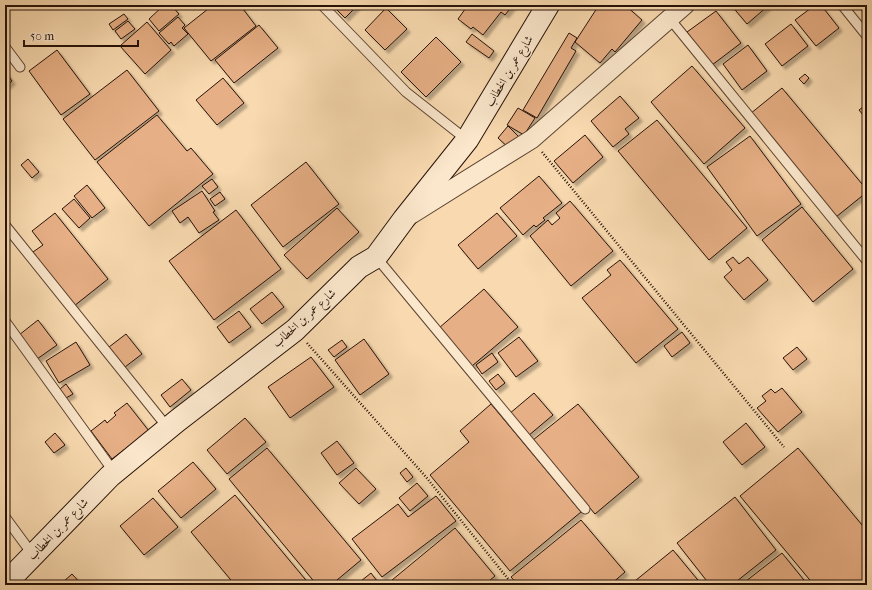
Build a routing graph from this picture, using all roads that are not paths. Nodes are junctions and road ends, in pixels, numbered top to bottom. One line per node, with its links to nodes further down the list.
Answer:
1 (322, 5): 9 (lane)
2 (685, 5): 5 (street)
3 (842, 5): 6 (lane)
4 (546, 6): 9 (main road, شارع عمر بن الخطاب)
5 (670, 19): 10 (street); 13 (lane)
6 (867, 36)
7 (5, 48): 8 (lane)
8 (20, 67)
9 (467, 140): 10 (main road, شارع عمر بن الخطاب)
10 (404, 219): 12 (main road, شارع عمر بن الخطاب)
11 (5, 225): 15 (lane)
12 (376, 257): 15 (main road, شارع عمر بن الخطاب); 17 (lane)
13 (867, 261)
14 (5, 321): 16 (lane)
15 (168, 428): 16 (main road, شارع عمر بن الخطاب)
16 (114, 472): 19 (main road, شارع عمر بن الخطاب)
17 (585, 509)
18 (5, 517): 19 (lane)
19 (33, 555): 20 (main road, شارع عمر بن الخطاب)
20 (6, 584)

